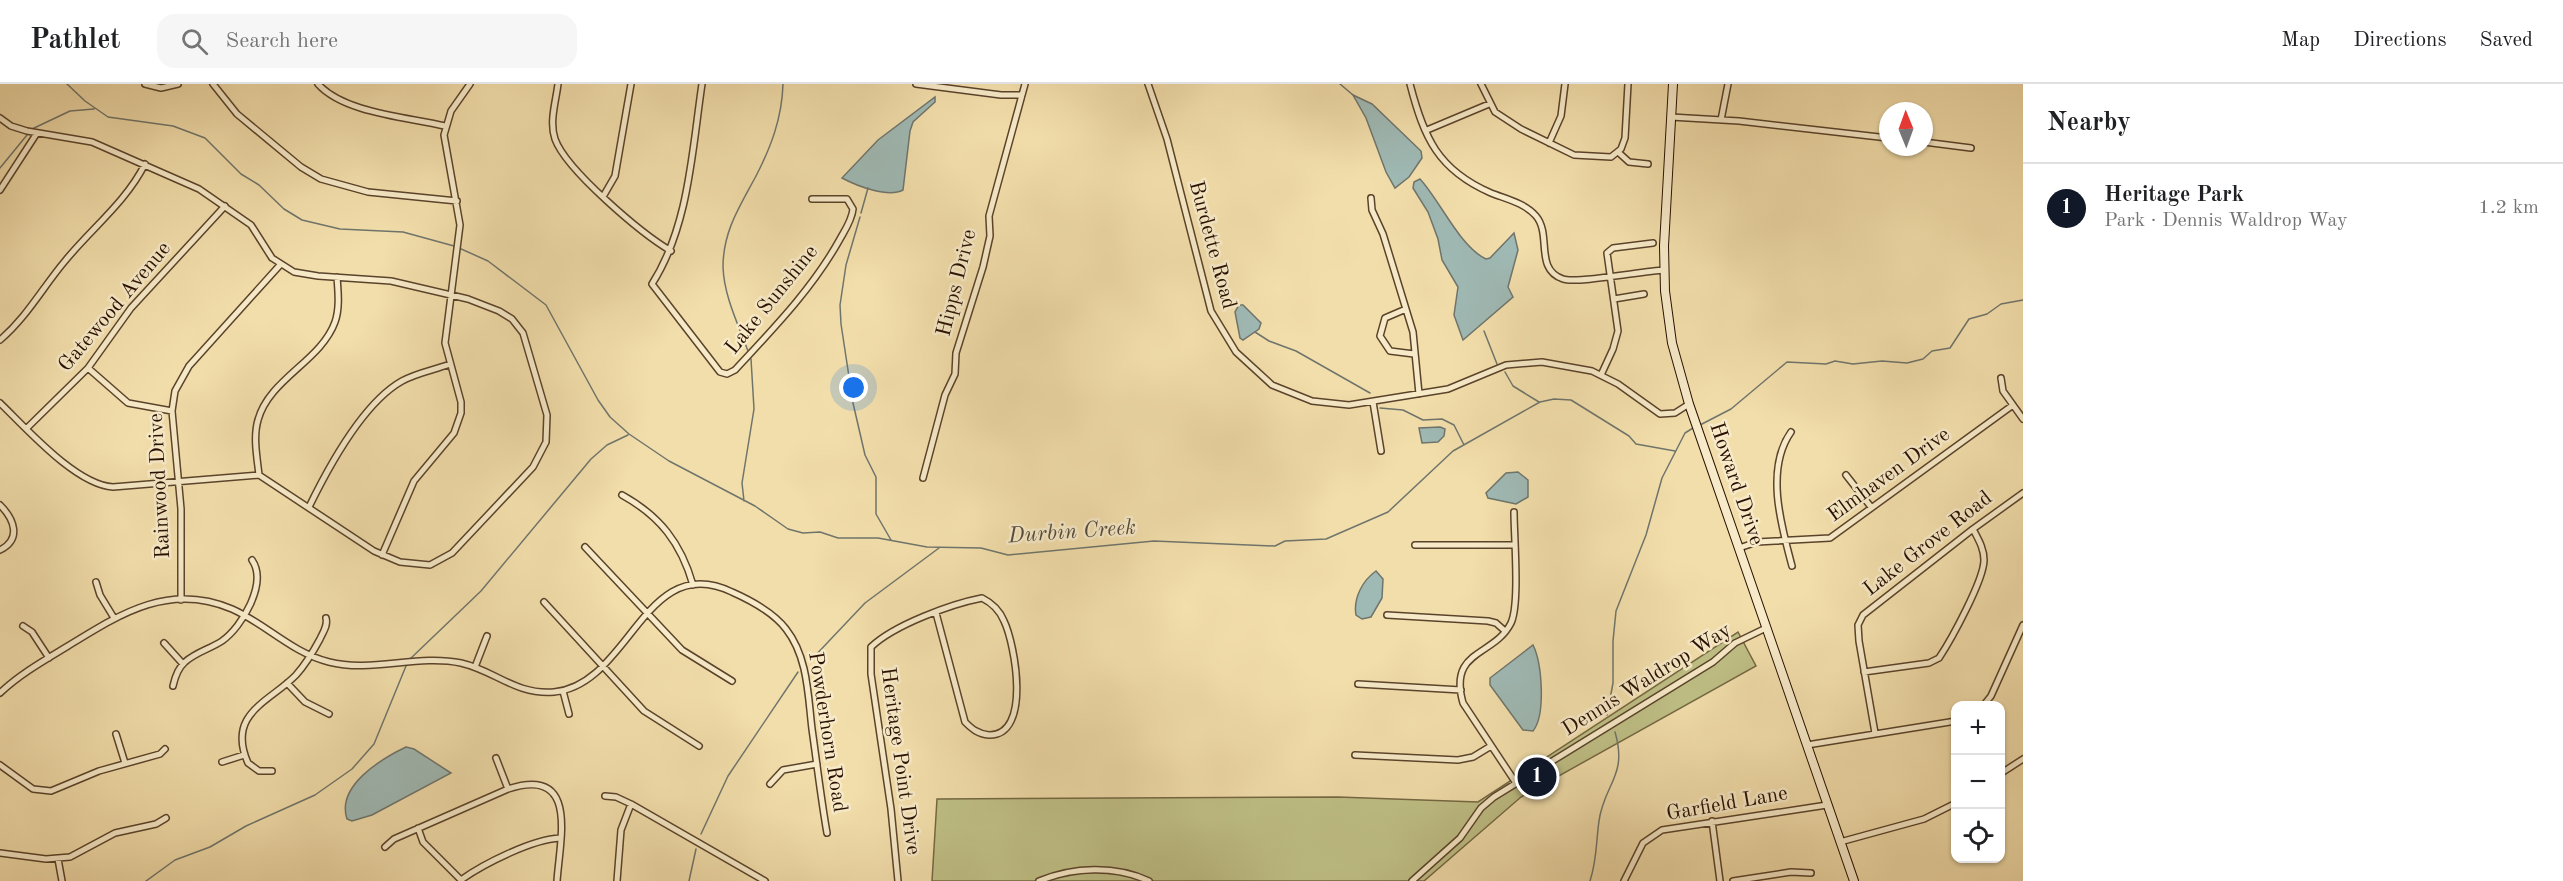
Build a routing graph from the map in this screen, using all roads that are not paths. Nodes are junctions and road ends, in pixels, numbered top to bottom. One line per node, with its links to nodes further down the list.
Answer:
1 (145, 84): 2 (street)
2 (178, 84)
3 (213, 84): 37 (street)
4 (318, 84): 23 (street)
5 (470, 84): 23 (street)
6 (558, 84): 34 (street)
7 (631, 84): 34 (street)
8 (702, 84): 40 (street)
9 (916, 84): 18 (street)
10 (1025, 84): 18 (street, Hipps Drive)
11 (1148, 84): 56 (street, Burdette Road)
12 (1410, 84): 24 (street)
13 (1481, 84): 19 (street)
14 (1565, 84): 27 (street)
15 (1628, 84): 30 (street)
16 (1673, 84): 20 (street, Howard Drive)
17 (1728, 84): 22 (street)
18 (1022, 95): 67 (street, Hipps Drive)
19 (1489, 104): 24 (street); 27 (street)
20 (1671, 117): 22 (street); 42 (street, Howard Drive)
21 (0, 118): 25 (street)
22 (1721, 120): 26 (street)
23 (445, 126): 37 (street)
24 (1427, 130): 43 (street)
25 (37, 133): 32 (street); 33 (street)
26 (1879, 137)
27 (1549, 143): 30 (street)
28 (1933, 143): 29 (street)
29 (1971, 148)
30 (1618, 152): 31 (street)
31 (1648, 164)
32 (145, 165): 38 (street); 49 (street)
33 (0, 190)
34 (604, 195): 40 (street)
35 (1371, 198): 48 (street)
36 (812, 199): 40 (street, Lake Sunshine)
37 (457, 201): 46 (street)
38 (225, 206): 41 (street); 52 (street, Gatewood Avenue)
39 (1653, 243): 43 (street)
40 (671, 251)
41 (280, 265): 44 (street); 60 (street, Rainwood Drive)
42 (1664, 270): 43 (street); 58 (street, Howard Drive)
43 (1611, 275): 47 (street)
44 (337, 276): 46 (street); 65 (street)
45 (1644, 294): 47 (street)
46 (451, 295): 51 (street); 82 (street)
47 (1614, 299): 53 (street)
48 (1406, 309): 50 (street); 50 (street)
49 (0, 340)
50 (1414, 354): 55 (street)
51 (450, 364): 72 (street); 82 (street)
52 (88, 368): 60 (street); 62 (street, Gatewood Avenue)
53 (1601, 375): 55 (street, Burdette Road); 58 (street, Burdette Road)
54 (2001, 378): 59 (street)
55 (1419, 394): 56 (street, Burdette Road)
56 (1373, 402): 64 (street)
57 (0, 403): 62 (street)
58 (1689, 404): 80 (street, Howard Drive)
59 (2013, 405): 61 (street); 73 (street, Elmhaven Drive)
60 (172, 411): 68 (street, Rainwood Drive)
61 (2023, 419)
62 (27, 428): 68 (street)
63 (1791, 432): 76 (street)
64 (1382, 451)
65 (259, 475): 68 (street); 72 (street)
66 (1846, 475): 73 (street)
67 (923, 478)
68 (178, 481): 87 (street, Rainwood Drive)
69 (2023, 494): 75 (street, Lake Grove Road)
70 (622, 495): 86 (street)
71 (0, 505): 81 (street)
72 (309, 507): 82 (street)
73 (1871, 507): 76 (street, Elmhaven Drive)
74 (1514, 512): 78 (street)
75 (1973, 529): 106 (street, Lake Grove Road); 106 (street)
76 (1785, 541): 80 (street, Elmhaven Drive); 84 (street)
77 (1415, 545): 78 (street)
78 (1514, 545): 98 (street)
79 (585, 547): 90 (street)
80 (1738, 548): 97 (street, Howard Drive)
81 (0, 550)
82 (382, 555)
83 (252, 560): 91 (street)
84 (1792, 566)
85 (96, 582): 93 (street)
86 (693, 585): 90 (street, Powderhorn Road); 130 (street, Powderhorn Road)
87 (182, 600): 91 (street, Powderhorn Road); 93 (street, Powderhorn Road)
88 (544, 602): 105 (street)
89 (936, 613): 89 (street, Heritage Point Drive); 157 (street, Heritage Point Drive)
90 (647, 614): 105 (street, Powderhorn Road); 107 (street)
91 (244, 615): 101 (street, Powderhorn Road); 103 (street)
92 (1387, 615): 98 (street)
93 (114, 618): 102 (street, Powderhorn Road)
94 (326, 618): 101 (street)
95 (2023, 625): 114 (street)
96 (23, 626): 102 (street)
97 (1766, 628): 120 (street, Howard Drive); 134 (street, Dennis Waldrop Way)
98 (1505, 631): 111 (street)
99 (487, 636): 104 (street)
100 (164, 643): 103 (street)
101 (310, 657): 104 (street, Powderhorn Road); 108 (street)
102 (49, 658): 113 (street, Powderhorn Road)
103 (183, 664): 110 (street)
104 (475, 667): 112 (street, Powderhorn Road)
105 (604, 668): 112 (street, Powderhorn Road); 121 (street)
106 (1864, 672): 118 (street, Lake Grove Road)
107 (732, 681)
108 (287, 683): 115 (street); 125 (street)
109 (1358, 684): 111 (street)
110 (173, 686)
111 (1461, 690): 122 (street)
112 (563, 691): 116 (street)
113 (0, 693)
114 (1987, 701)
115 (329, 714)
116 (569, 714)
117 (1951, 722): 118 (street)
118 (1875, 733): 120 (street)
119 (116, 734): 129 (street)
120 (1807, 745): 139 (street, Howard Drive)
121 (699, 746)
122 (1491, 746): 124 (street); 134 (street)
123 (165, 749): 129 (street)
124 (1355, 754)
125 (244, 755): 128 (street); 132 (street)
126 (495, 758): 136 (street)
127 (2023, 759): 133 (street)
128 (222, 762)
129 (125, 763): 131 (street)
130 (817, 764): 135 (street); 144 (street, Powderhorn Road)
131 (0, 765)
132 (272, 771)
133 (2005, 771)
134 (1516, 783): 160 (street, Dennis Waldrop Way)
135 (770, 784)
136 (508, 789): 143 (street); 145 (street)
137 (605, 796): 138 (street)
138 (631, 804): 155 (street); 156 (street)
139 (1827, 805): 142 (street, Garfield Lane); 146 (street, Howard Drive)
140 (1951, 805): 146 (street)
141 (166, 818): 149 (street)
142 (1712, 821): 161 (street, Garfield Lane); 162 (street)
143 (418, 828): 147 (street); 152 (street)
144 (827, 833)
145 (560, 838): 152 (street); 154 (street)
146 (1840, 842): 164 (street, Howard Drive)
147 (385, 847)
148 (0, 853): 149 (street)
149 (58, 860): 153 (street)
150 (1811, 873): 151 (street)
151 (1762, 879): 163 (street)
152 (462, 880)
153 (62, 881)
154 (557, 881)
155 (617, 881)
156 (765, 881)
157 (898, 881)
158 (1039, 881): 159 (street)
159 (1149, 881)
160 (1412, 881)
161 (1624, 881)
162 (1720, 881)
163 (1733, 881)
164 (1854, 881)

